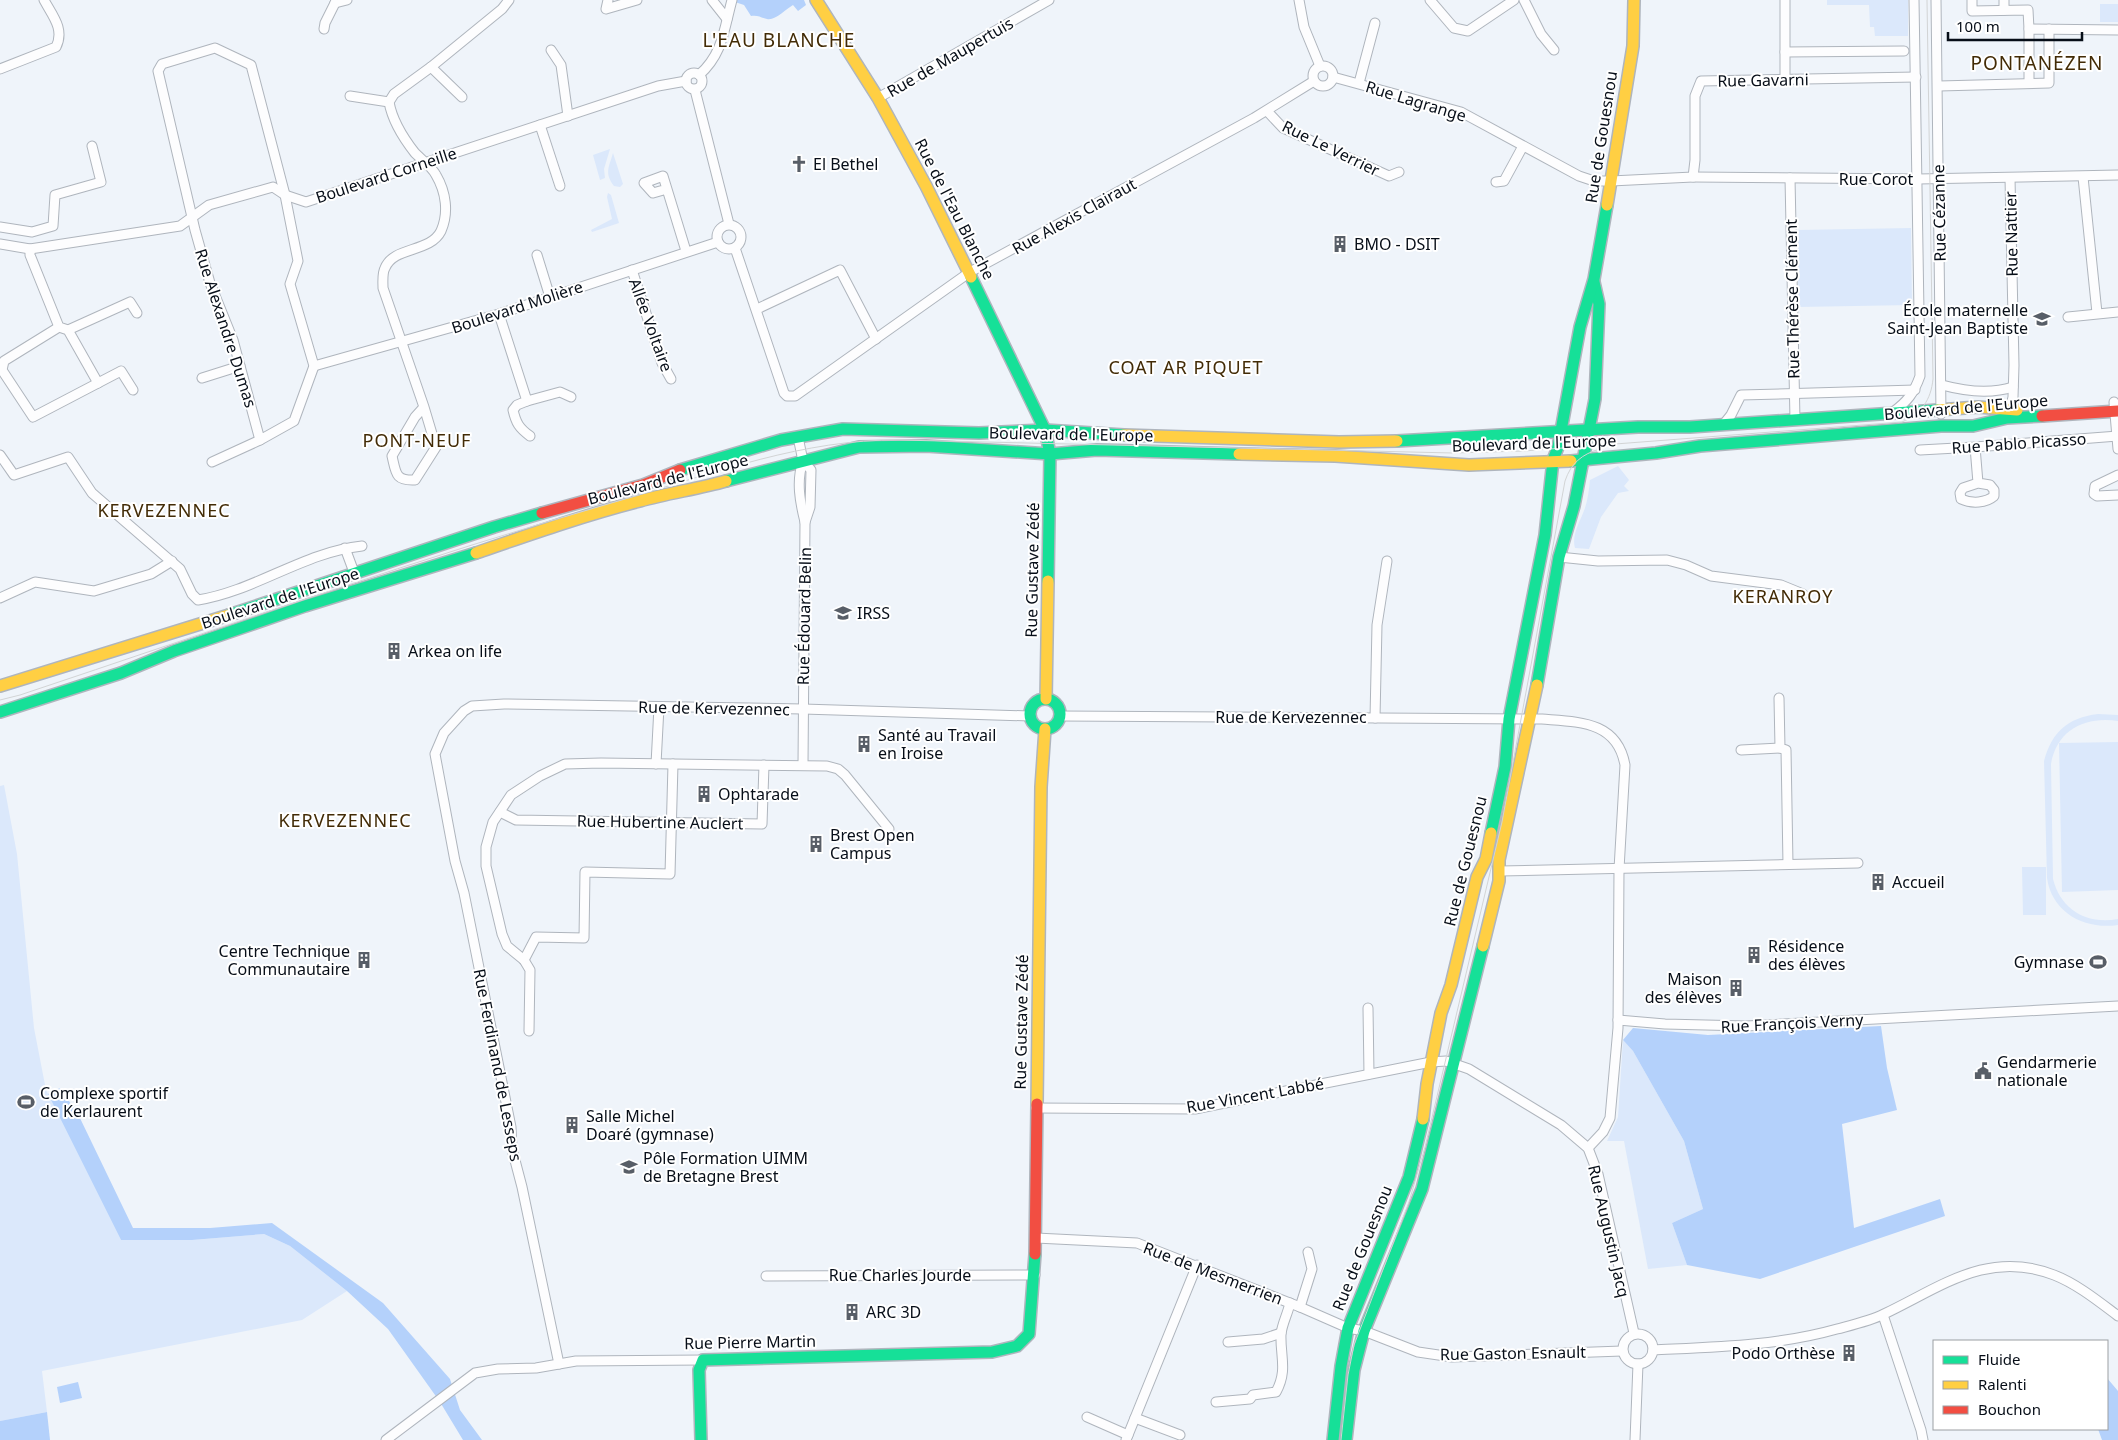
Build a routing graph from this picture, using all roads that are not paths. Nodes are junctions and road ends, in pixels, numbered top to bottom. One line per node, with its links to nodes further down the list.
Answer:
1 (44, 0): 34 (street)
2 (347, 0): 20 (street)
3 (509, 0): 33 (street)
4 (608, 0): 5 (street)
5 (637, 0)
6 (712, 0): 22 (street)
7 (732, 0): 22 (street)
8 (816, 0): 47 (main road, Rue de l'Eau Blanche)
9 (1049, 0): 47 (street, Rue de Maupertuis)
10 (1430, 0): 11 (street)
11 (1514, 0)
12 (1524, 0): 29 (street)
13 (1634, 0): 63 (main road, Rue de Gouesnou)
14 (1784, 0): 31 (street)
15 (1914, 0): 36 (street, Rue Cézanne)
16 (1936, 0): 43 (street, Rue Cézanne)
17 (1972, 0): 21 (street)
18 (2004, 0): 21 (street)
19 (1296, 1): 32 (street)
20 (335, 2): 24 (street)
21 (2004, 10): 25 (street)
22 (727, 19): 35 (street)
23 (1375, 23): 41 (street)
24 (324, 29)
25 (2029, 29): 26 (street); 42 (street)
26 (2049, 29): 27 (street); 42 (street)
27 (2118, 30)
28 (552, 50): 50 (street)
29 (1554, 50)
30 (1904, 51): 31 (street, Rue Gavarni)
31 (1785, 52): 38 (street)
32 (1320, 66): 37 (street); 40 (street)
33 (431, 67): 46 (street); 48 (street)
34 (0, 69)
35 (699, 75): 39 (street); 44 (street)
36 (1916, 77): 38 (street, Rue Gavarni); 62 (street, Rue Cézanne)
37 (1333, 78): 40 (street); 41 (street, Rue Lagrange)
38 (1785, 79): 57 (street, Rue Gavarni)
39 (686, 81): 44 (street); 50 (street, Boulevard Corneille)
40 (1314, 81): 49 (street, Rue Alexis Clairaut)
41 (1359, 83): 53 (street, Rue Lagrange)
42 (2029, 83): 43 (street)
43 (1939, 86): 60 (street, Rue Cézanne)
44 (695, 90): 69 (street)
45 (350, 96): 48 (street)
46 (462, 97)
47 (878, 98): 78 (main road, Rue de l'Eau Blanche)
48 (389, 102): 54 (street)
49 (1267, 111): 55 (street, Rue Le Verrier); 78 (street, Rue Alexis Clairaut)
50 (568, 116): 51 (street, Boulevard Corneille)
51 (540, 125): 54 (street, Boulevard Corneille); 65 (street)
52 (92, 146): 70 (street)
53 (1523, 146): 63 (street, Rue Lagrange); 64 (street)
54 (425, 162): 67 (street, Boulevard Corneille); 89 (street)
55 (1400, 172)
56 (2118, 175): 58 (street, Rue Corot)
57 (1693, 177): 59 (street, Rue Corot); 63 (street)
58 (2083, 177): 61 (street, Rue Corot); 85 (street)
59 (1790, 178): 62 (street, Rue Corot); 99 (street, Rue Thérèse Clément)
60 (1939, 178): 61 (street, Rue Corot); 62 (street, Rue Corot); 95 (street, Rue Cézanne)
61 (2010, 178): 96 (street, Rue Nattier)
62 (1918, 179): 98 (street, Rue Cézanne)
63 (1611, 181): 79 (main road, Rue de Gouesnou)
64 (1496, 182)
65 (560, 186)
66 (667, 189): 75 (street)
67 (284, 195): 68 (street, Boulevard Corneille); 68 (street, Rue Alexandre Dumas); 91 (street)
68 (193, 216): 74 (street, Boulevard Corneille); 90 (street, Rue Alexandre Dumas)
69 (728, 224): 71 (street); 73 (street)
70 (0, 226)
71 (718, 242): 73 (street); 75 (street, Boulevard Molière)
72 (0, 244): 74 (street, Boulevard Corneille)
73 (735, 248): 81 (street)
74 (30, 249): 87 (street)
75 (686, 251): 77 (street, Boulevard Molière)
76 (537, 256): 80 (street)
77 (632, 270): 80 (street, Boulevard Molière); 93 (street, Allée Voltaire)
78 (970, 272): 88 (street, Rue Alexis Clairaut); 113 (main road, Rue de l'Eau Blanche)
79 (1594, 279): 110 (main road, Rue de Gouesnou); 111 (main road, Rue de Gouesnou)
80 (550, 297): 84 (street, Boulevard Molière)
81 (757, 309): 88 (street); 88 (street, Rue Alexis Clairaut)
82 (2118, 312): 85 (street)
83 (137, 313): 87 (street)
84 (499, 314): 89 (street, Boulevard Molière); 101 (street)
85 (2098, 314): 86 (street)
86 (2068, 317)
87 (63, 329): 94 (street); 94 (street)
88 (876, 339)
89 (402, 342): 91 (street, Boulevard Molière); 102 (street)
90 (240, 366): 92 (street); 116 (street, Rue Alexandre Dumas)
91 (314, 366): 116 (street)
92 (202, 378)
93 (671, 379)
94 (98, 383): 97 (street)
95 (1942, 386): 96 (street); 104 (street, Rue Cézanne)
96 (2014, 387): 105 (street, Rue Nattier)
97 (133, 390)
98 (1915, 390): 99 (street); 106 (street)
99 (1794, 393): 107 (street, Rue Thérèse Clément); 108 (street)
100 (571, 397): 101 (street)
101 (527, 401): 112 (street)
102 (424, 407): 102 (street)
103 (2116, 407): 105 (main road, Boulevard de l'Europe); 109 (main road, Boulevard de l'Europe); 114 (street)
104 (1941, 410): 105 (main road, Boulevard de l'Europe); 106 (main road, Boulevard de l'Europe); 109 (street, Rue Cézanne)
105 (2010, 410)
106 (1892, 413): 107 (main road, Boulevard de l'Europe)
107 (1795, 420): 108 (main road, Boulevard de l'Europe)
108 (1723, 425): 110 (main road, Boulevard de l'Europe)
109 (1941, 426): 123 (main road, Boulevard de l'Europe)
110 (1590, 430): 111 (main road, Boulevard de l'Europe); 123 (main road, Rue de Gouesnou)
111 (1560, 432): 113 (main road, Boulevard de l'Europe); 122 (main road, Rue de Gouesnou)
112 (530, 436)
113 (1046, 436): 115 (main road, Boulevard de l'Europe); 120 (main road, Rue Gustave Zédé)
114 (2118, 436): 117 (street, Rue Pablo Picasso); 118 (street)
115 (798, 437): 124 (street, Rue Édouard Belin); 134 (main road, Boulevard de l'Europe)
116 (260, 440): 125 (street)
117 (1975, 448): 119 (street, Rue Pablo Picasso); 127 (street)
118 (2118, 448)
119 (1920, 450)
120 (1050, 454): 122 (main road, Boulevard de l'Europe); 124 (main road, Boulevard de l'Europe); 139 (main road, Rue Gustave Zédé)
121 (0, 455): 132 (street)
122 (1553, 460): 123 (main road, Boulevard de l'Europe); 146 (main road, Rue de Gouesnou)
123 (1583, 460): 131 (main road, Rue de Gouesnou)
124 (803, 461): 141 (street, Rue Édouard Belin); 142 (main road, Boulevard de l'Europe)
125 (212, 462)
126 (2118, 475): 128 (street)
127 (1978, 483)
128 (2118, 495)
129 (362, 546): 130 (street)
130 (345, 548): 132 (street); 134 (street)
131 (1559, 557): 135 (street); 147 (main road, Rue de Gouesnou)
132 (172, 561): 136 (street)
133 (1387, 561): 145 (street)
134 (355, 575): 137 (main road, Boulevard de l'Europe)
135 (1804, 594)
136 (0, 598)
137 (0, 686)
138 (1779, 698): 150 (street)
139 (1046, 699): 143 (main road); 144 (main road)
140 (659, 707): 141 (street, Rue de Kervezennec); 151 (street); 153 (street, Rue de Kervezennec)
141 (803, 709): 143 (street, Rue de Kervezennec); 155 (street, Rue Édouard Belin)
142 (0, 712)
143 (1030, 716): 148 (main road)
144 (1060, 716): 145 (street, Rue de Kervezennec); 148 (main road)
145 (1375, 718): 146 (street, Rue de Kervezennec)
146 (1509, 719): 147 (street, Rue de Kervezennec); 168 (main road, Rue de Gouesnou)
147 (1527, 719): 161 (street, Rue de Kervezennec); 162 (main road, Rue de Gouesnou)
148 (1045, 729): 171 (main road, Rue Gustave Zédé)
149 (1741, 750): 150 (street)
150 (1787, 750): 160 (street)
151 (656, 764): 152 (street); 156 (street)
152 (672, 764): 154 (street); 157 (street)
153 (436, 765): 191 (street, Rue Ferdinand de Lesseps)
154 (764, 765): 155 (street); 157 (street, Rue Hubertine Auclert)
155 (803, 765): 158 (street)
156 (500, 812): 157 (street, Rue Hubertine Auclert); 163 (street)
157 (671, 822): 163 (street)
158 (889, 829)
159 (1858, 863): 160 (street)
160 (1788, 864): 161 (street)
161 (1619, 869): 162 (street); 166 (street)
162 (1500, 871): 169 (main road, Rue de Gouesnou)
163 (524, 960): 167 (street)
164 (2118, 1006): 166 (street, Rue François Verny)
165 (1368, 1008): 170 (street)
166 (1618, 1020): 172 (street)
167 (529, 1031)
168 (1437, 1062): 169 (street, Rue Augustin Jacq); 170 (street, Rue Vincent Labbé); 183 (main road, Rue de Gouesnou)
169 (1456, 1064): 172 (street, Rue Augustin Jacq); 184 (main road, Rue de Gouesnou)
170 (1369, 1074): 171 (street, Rue Vincent Labbé)
171 (1036, 1108): 173 (main road, Rue Gustave Zédé)
172 (1588, 1148): 186 (street, Rue Augustin Jacq)
173 (1036, 1238): 175 (street, Rue de Mesmerrien); 176 (main road, Rue Gustave Zédé)
174 (1308, 1252): 179 (street, Rue de Mesmerrien)
175 (1197, 1265): 178 (street, Rue de Mesmerrien); 195 (street)
176 (1035, 1275): 177 (street, Rue Charles Jourde); 181 (main road, Rue Gustave Zédé)
177 (766, 1276)
178 (1290, 1303): 179 (street, Rue de Mesmerrien); 185 (street)
179 (1300, 1307): 183 (street, Rue de Mesmerrien)
180 (1883, 1315): 182 (street); 188 (street); 203 (street)
181 (1032, 1316): 190 (main road, Rue Pierre Martin)
182 (2118, 1316)
183 (1348, 1328): 184 (street, Rue Gaston Esnault); 200 (main road, Rue de Gouesnou)
184 (1364, 1331): 189 (street, Rue Gaston Esnault); 201 (main road, Rue de Gouesnou)
185 (1281, 1333): 187 (street); 193 (street)
186 (1634, 1333): 188 (street); 189 (street)
187 (1228, 1342)
188 (1654, 1350): 192 (street)
189 (1622, 1351): 192 (street)
190 (703, 1360): 191 (street, Rue Pierre Martin); 199 (main road)
191 (560, 1364): 198 (street, Rue Pierre Martin)
192 (1638, 1364): 202 (street)
193 (1216, 1402)
194 (1087, 1417): 197 (street)
195 (1135, 1418): 196 (street); 197 (street)
196 (1180, 1435)
197 (1127, 1437)
198 (386, 1440)
199 (701, 1440)
200 (1333, 1440)
201 (1346, 1440)
202 (1635, 1440)
203 (1923, 1440)

